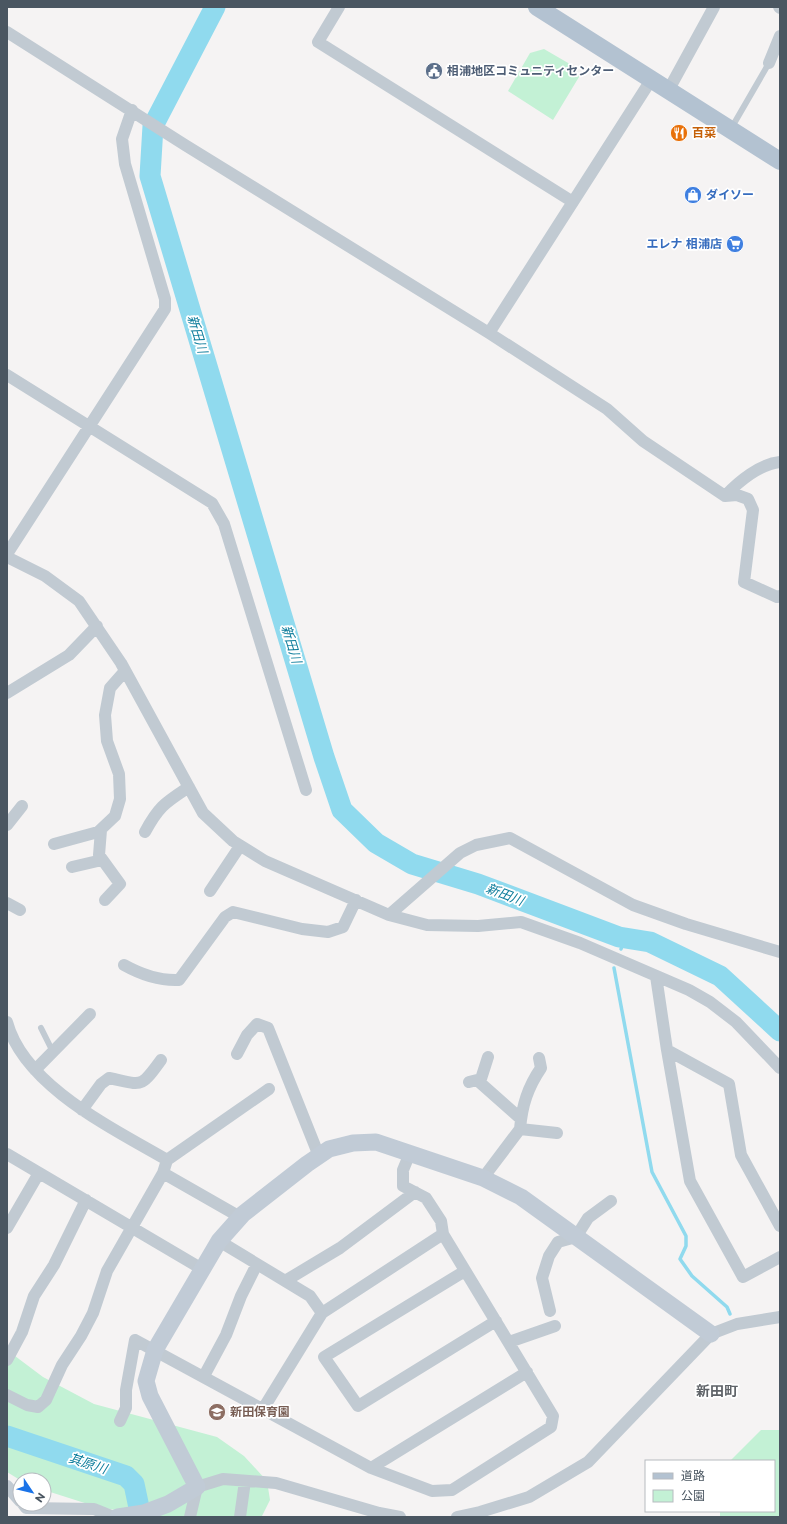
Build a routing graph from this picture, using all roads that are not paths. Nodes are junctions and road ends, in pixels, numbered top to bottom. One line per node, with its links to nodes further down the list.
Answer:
1 (339, 7): 12 (street)
2 (537, 7): 7 (main road)
3 (714, 7): 8 (street)
4 (7, 32): 9 (street)
5 (780, 36): 6 (street)
6 (768, 63): 10 (lane)
7 (651, 80): 8 (main road); 12 (street)
8 (668, 91): 10 (main road)
9 (132, 110): 13 (street); 15 (street)
10 (730, 130): 11 (main road)
11 (780, 161)
12 (573, 202): 13 (street)
13 (489, 333): 17 (street)
14 (7, 375): 15 (street)
15 (89, 426): 18 (street); 24 (street)
16 (780, 462): 17 (street)
17 (725, 496): 19 (street)
18 (7, 556): 20 (street)
19 (780, 596)
20 (97, 626): 21 (street); 22 (street)
21 (126, 671): 23 (street); 27 (street)
22 (8, 697)
23 (190, 787): 28 (street); 30 (street)
24 (306, 790)
25 (22, 806): 26 (street)
26 (7, 825)
27 (101, 830): 29 (street); 31 (street)
28 (145, 832)
29 (54, 844)
30 (240, 846): 33 (street); 35 (street)
31 (102, 860): 32 (street); 34 (street)
32 (72, 867)
33 (210, 891)
34 (105, 900)
35 (356, 900): 38 (street); 40 (street)
36 (7, 903): 37 (street)
37 (20, 910)
38 (389, 915): 39 (street); 41 (street)
39 (780, 952)
40 (124, 965)
41 (656, 976): 46 (street); 52 (street)
42 (90, 1014): 47 (street)
43 (7, 1022): 45 (street)
44 (40, 1028): 47 (lane)
45 (9, 1035): 53 (street)
46 (667, 1050): 69 (street); 75 (street)
47 (54, 1052): 53 (street)
48 (238, 1054): 60 (street)
49 (488, 1057): 56 (street)
50 (161, 1060): 55 (street)
51 (543, 1060): 56 (street)
52 (780, 1068)
53 (35, 1070): 55 (street)
54 (269, 1089): 61 (street)
55 (82, 1110): 61 (street)
56 (520, 1124): 57 (street); 64 (street)
57 (557, 1133)
58 (410, 1153): 60 (street); 64 (street); 65 (street)
59 (7, 1154): 62 (street)
60 (319, 1156): 68 (street)
61 (167, 1160): 63 (street)
62 (39, 1173): 66 (street); 70 (street)
63 (163, 1173): 68 (street); 71 (street)
64 (484, 1178): 73 (street)
65 (415, 1192): 72 (street); 79 (street)
66 (86, 1200): 71 (street); 88 (street)
67 (611, 1201): 73 (street)
68 (240, 1217): 74 (street)
69 (780, 1226)
70 (7, 1228)
71 (133, 1228): 77 (street); 91 (street)
72 (443, 1234): 78 (street); 81 (street)
73 (576, 1237): 80 (street); 85 (street)
74 (219, 1241): 76 (street); 77 (street)
75 (780, 1257)
76 (257, 1264): 79 (street); 90 (street)
77 (202, 1269): 87 (street)
78 (466, 1270): 83 (street); 83 (street)
79 (285, 1281): 81 (street)
80 (550, 1311)
81 (322, 1312): 92 (street)
82 (780, 1317): 85 (street)
83 (496, 1321): 86 (street)
84 (555, 1326): 86 (street)
85 (711, 1334): 103 (street)
86 (509, 1342): 89 (street)
87 (154, 1350): 90 (street); 93 (street); 96 (street)
88 (7, 1360)
89 (527, 1372): 94 (street); 94 (street)
90 (204, 1376): 92 (street)
91 (7, 1395)
92 (263, 1409): 94 (street)
93 (120, 1421)
94 (371, 1468)
95 (244, 1481): 96 (street); 101 (street); 102 (street)
96 (197, 1487): 99 (street); 100 (street)
97 (52, 1508): 98 (street)
98 (114, 1517)
99 (118, 1517)
100 (190, 1517)
101 (240, 1517)
102 (399, 1517)
103 (457, 1517)

